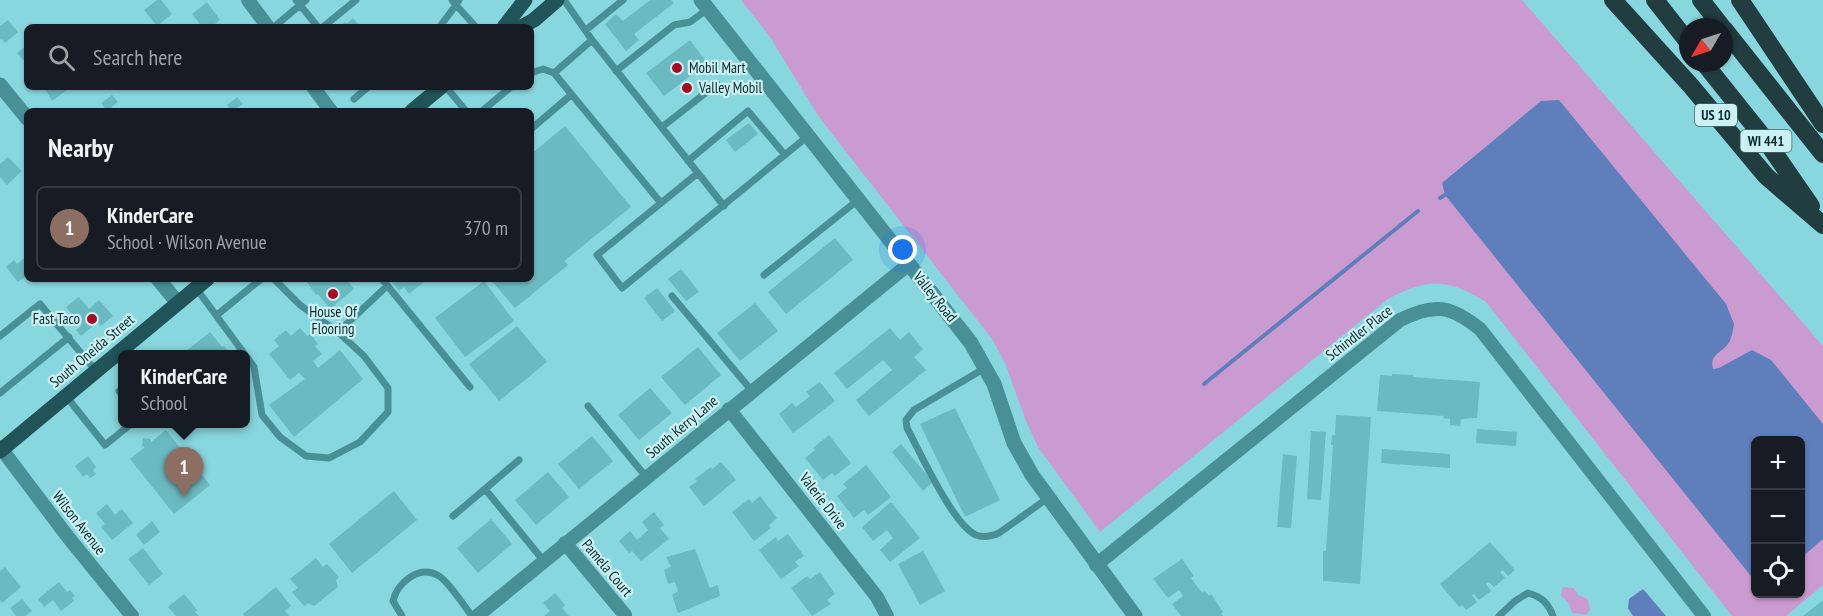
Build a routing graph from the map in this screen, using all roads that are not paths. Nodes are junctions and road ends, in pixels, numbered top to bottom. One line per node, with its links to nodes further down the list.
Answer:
1 (248, 0): 15 (street)
2 (355, 0): 18 (lane)
3 (525, 0): 21 (main road)
4 (557, 0): 22 (main road)
5 (564, 0): 23 (lane)
6 (623, 0): 23 (lane)
7 (1612, 0): 56 (highway, US 10)
8 (1654, 0): 24 (highway)
9 (1701, 0): 14 (highway)
10 (1740, 0): 45 (highway)
11 (301, 2): 16 (lane); 17 (lane)
12 (456, 2): 19 (lane); 20 (lane)
13 (705, 4): 27 (lane); 48 (street, Valley Road)
14 (1715, 18)
15 (266, 24)
16 (277, 24)
17 (316, 24)
18 (327, 24)
19 (441, 24)
20 (474, 24)
21 (506, 24)
22 (527, 24)
23 (586, 30): 25 (lane)
24 (1679, 31)
25 (592, 40): 27 (lane); 30 (lane)
26 (1733, 41): 49 (highway)
27 (616, 71): 47 (lane)
28 (534, 72): 30 (lane)
29 (1711, 72): 56 (highway, WI 441)
30 (554, 73): 38 (lane)
31 (717, 84): 47 (lane)
32 (0, 85): 44 (street)
33 (315, 90): 40 (street)
34 (364, 90): 39 (lane)
35 (437, 90): 41 (main road)
36 (448, 90): 42 (lane)
37 (507, 90): 43 (lane)
38 (571, 95): 46 (lane); 54 (lane)
39 (354, 99)
40 (329, 108)
41 (416, 108)
42 (464, 108)
43 (486, 108)
44 (24, 114)
45 (1823, 124)
46 (534, 126)
47 (662, 127): 51 (lane)
48 (808, 136): 50 (lane); 53 (street, Valley Road)
49 (1823, 154)
50 (785, 155): 51 (lane); 55 (lane)
51 (688, 161): 52 (lane)
52 (698, 173): 54 (lane); 55 (lane)
53 (858, 200): 57 (street, Valley Road); 58 (lane)
54 (661, 202): 55 (lane)
55 (724, 206)
56 (1823, 224)
57 (909, 264): 75 (street, Valley Road); 78 (street, South Kerry Lane)
58 (764, 276)
59 (160, 282): 66 (street)
60 (257, 282): 67 (lane)
61 (277, 282): 68 (lane)
62 (384, 282): 64 (lane)
63 (202, 284): 66 (main road, South Oneida Street); 67 (lane)
64 (387, 286): 68 (lane); 77 (lane)
65 (672, 296): 78 (lane)
66 (178, 303): 71 (main road, South Oneida Street)
67 (217, 315): 72 (lane)
68 (338, 332): 74 (lane)
69 (0, 336): 70 (lane)
70 (69, 337): 76 (lane); 79 (lane)
71 (121, 350)
72 (242, 350)
73 (118, 353): 76 (main road, South Oneida Street)
74 (250, 361)
75 (985, 368): 88 (street, Valley Road); 88 (lane)
76 (96, 371): 80 (main road, South Oneida Street)
77 (470, 387)
78 (752, 391): 82 (street, South Kerry Lane)
79 (0, 393)
80 (66, 396): 83 (lane); 84 (main road, South Oneida Street)
81 (588, 406): 86 (lane)
82 (729, 409): 86 (street, South Kerry Lane); 97 (street, Valerie Drive)
83 (125, 428)
84 (1, 449): 94 (street, Wilson Avenue)
85 (519, 460): 87 (lane)
86 (647, 478): 90 (street, South Kerry Lane)
87 (485, 489): 89 (lane); 91 (lane)
88 (1047, 498): 92 (street, Valley Road)
89 (453, 516)
90 (565, 543): 91 (street, South Kerry Lane); 93 (street, Pamela Court)
91 (543, 560): 96 (street, South Kerry Lane)
92 (1096, 565): 98 (street, Valley Road); 101 (street, Schindler Place)
93 (625, 615)
94 (132, 616)
95 (402, 616): 96 (lane)
96 (475, 616)
97 (887, 616)
98 (1135, 616)
99 (1499, 616): 100 (lane)
100 (1553, 616)
101 (1704, 616)

